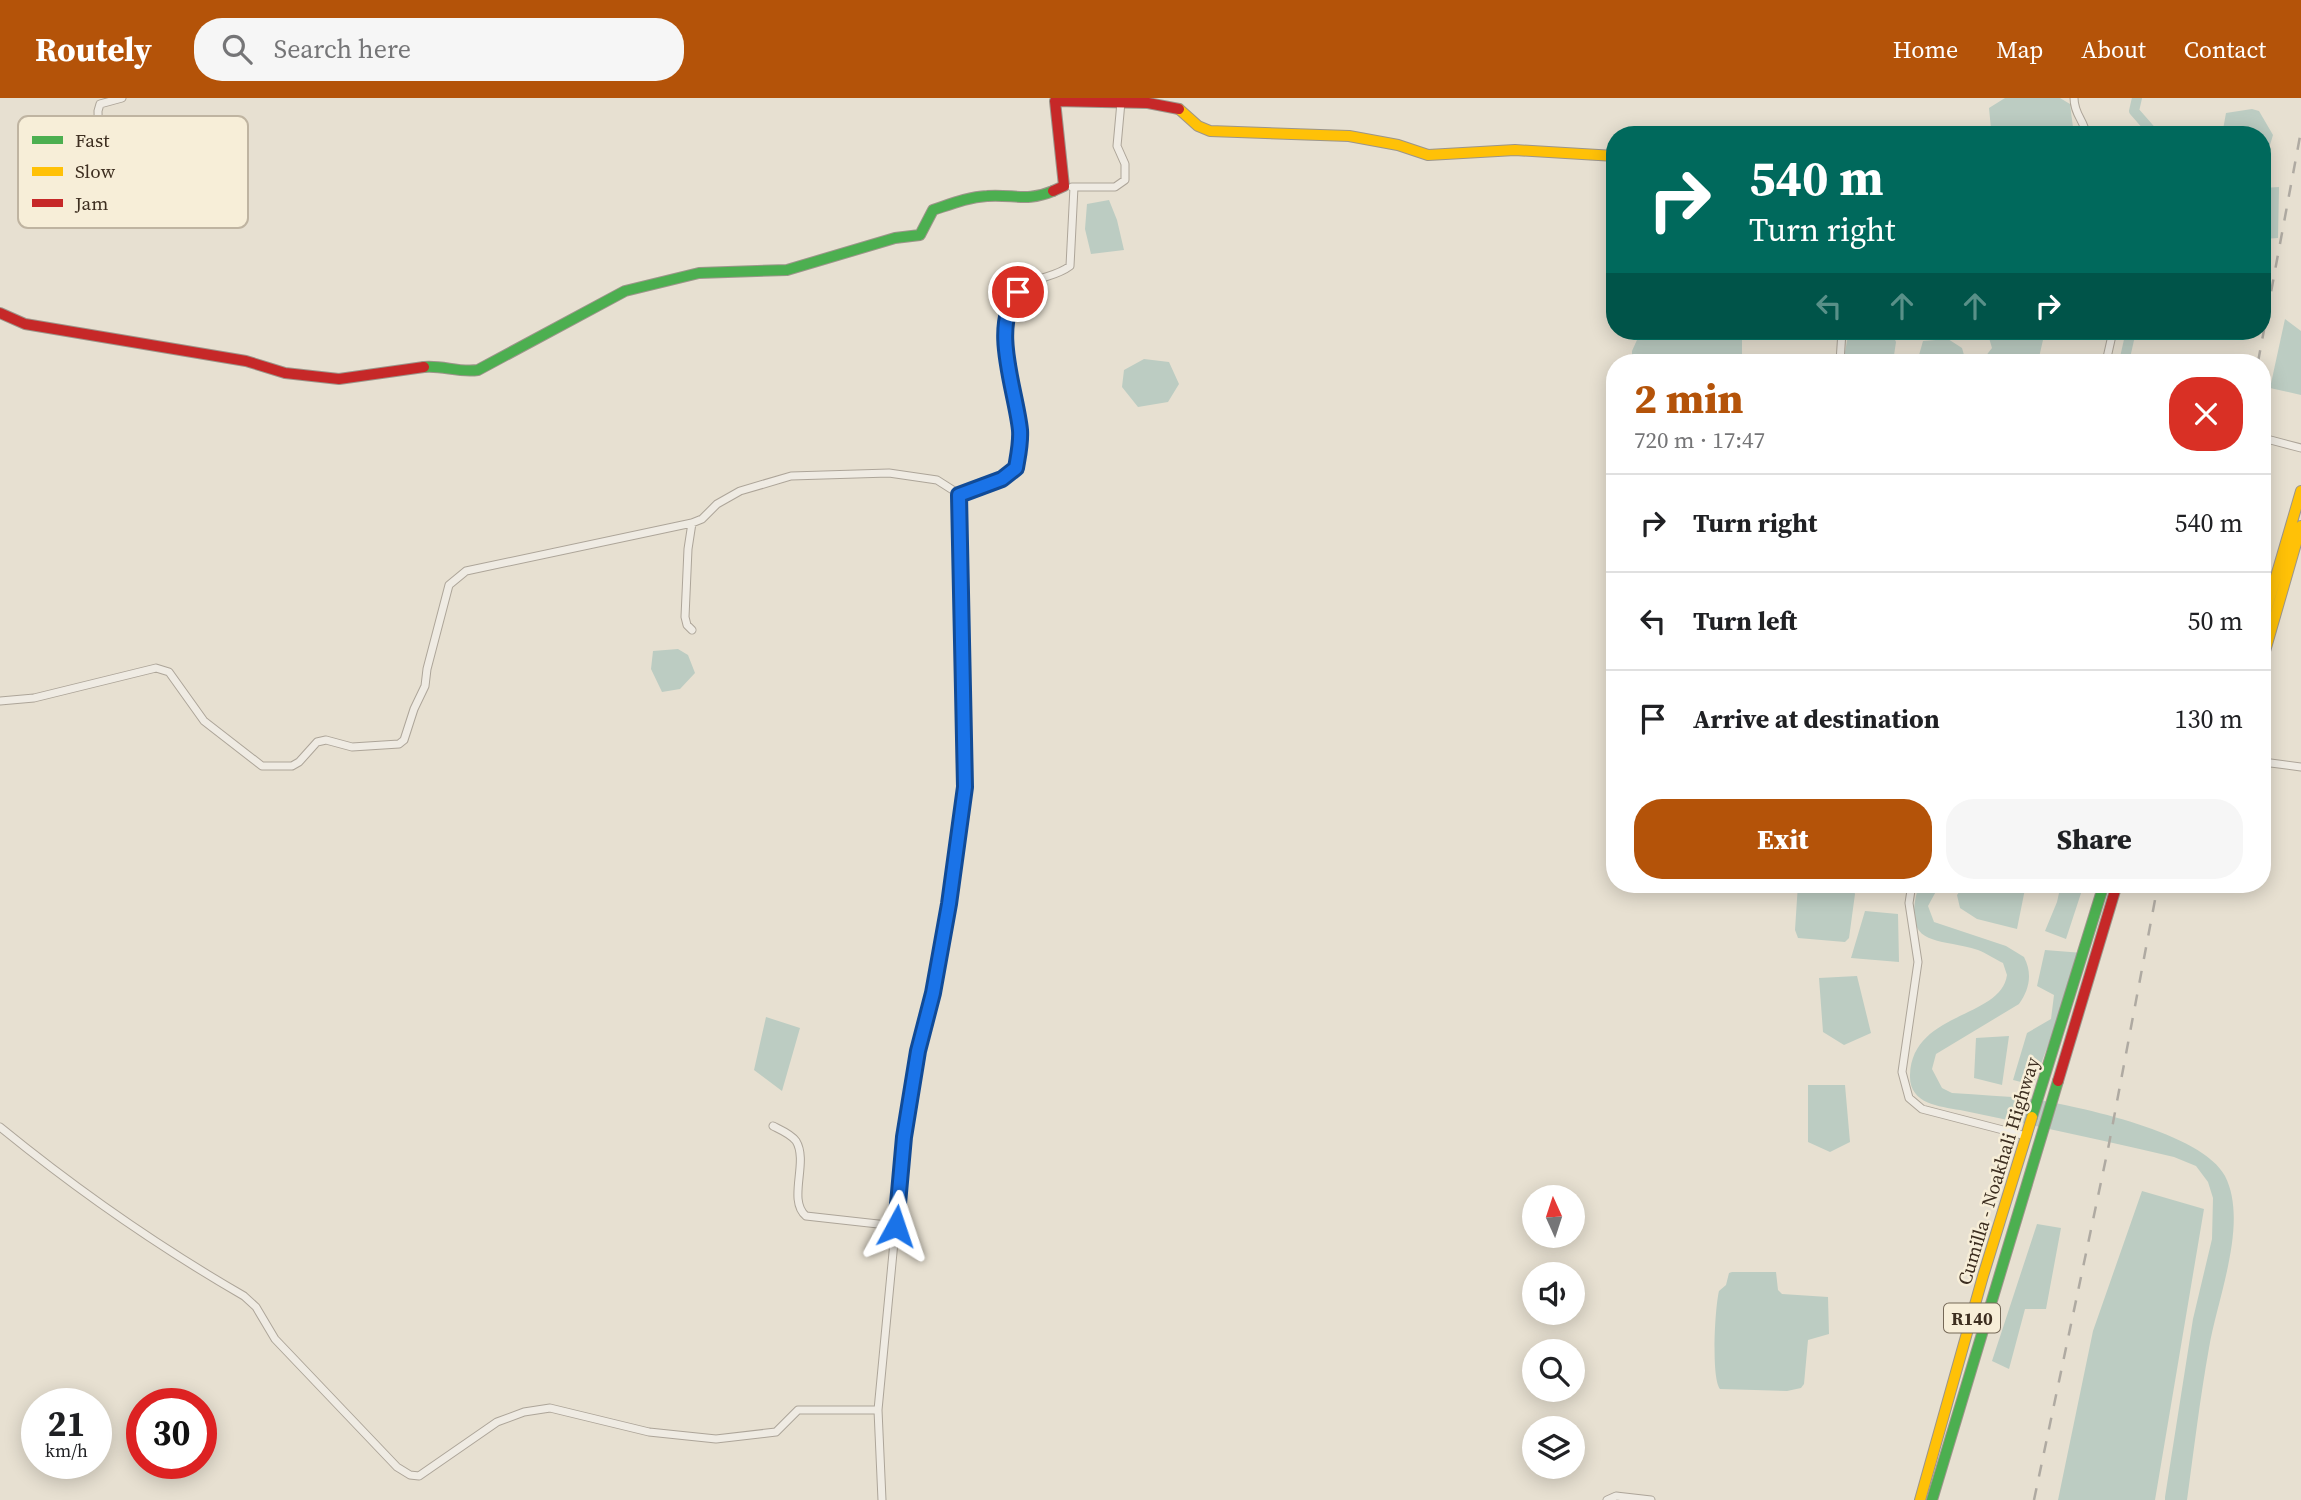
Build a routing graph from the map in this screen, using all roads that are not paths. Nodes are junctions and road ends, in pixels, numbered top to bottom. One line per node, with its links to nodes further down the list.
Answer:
1 (122, 98): 5 (street)
2 (2074, 98): 6 (street)
3 (1055, 100): 4 (street); 8 (street)
4 (1121, 102): 7 (street); 8 (street)
5 (98, 116)
6 (2083, 126)
7 (1606, 155)
8 (1069, 186): 9 (street); 13 (street)
9 (0, 313)
10 (2271, 440): 11 (street)
11 (2301, 447)
12 (2301, 491): 16 (street)
13 (959, 495): 14 (street); 29 (street)
14 (692, 523): 17 (street); 19 (street)
15 (2301, 526): 18 (street)
16 (2271, 594)
17 (692, 630)
18 (2271, 630)
19 (0, 701)
20 (2271, 763): 21 (street)
21 (2301, 767)
22 (1911, 893): 28 (street)
23 (2101, 893): 25 (street, Cumilla - Noakhali Highway / R140)
24 (2114, 893): 25 (street, Cumilla - Noakhali Highway / R140)
25 (2055, 1063): 28 (street, Cumilla - Noakhali Highway / R140); 35 (street, Cumilla - Noakhali Highway / R140)
26 (773, 1126): 29 (street)
27 (0, 1127): 30 (street)
28 (2026, 1136): 34 (street, Cumilla - Noakhali Highway / R140)
29 (896, 1226): 30 (street)
30 (878, 1410): 31 (street)
31 (882, 1500)
32 (1607, 1500): 33 (street)
33 (1651, 1500)
34 (1920, 1500)
35 (1932, 1500)

